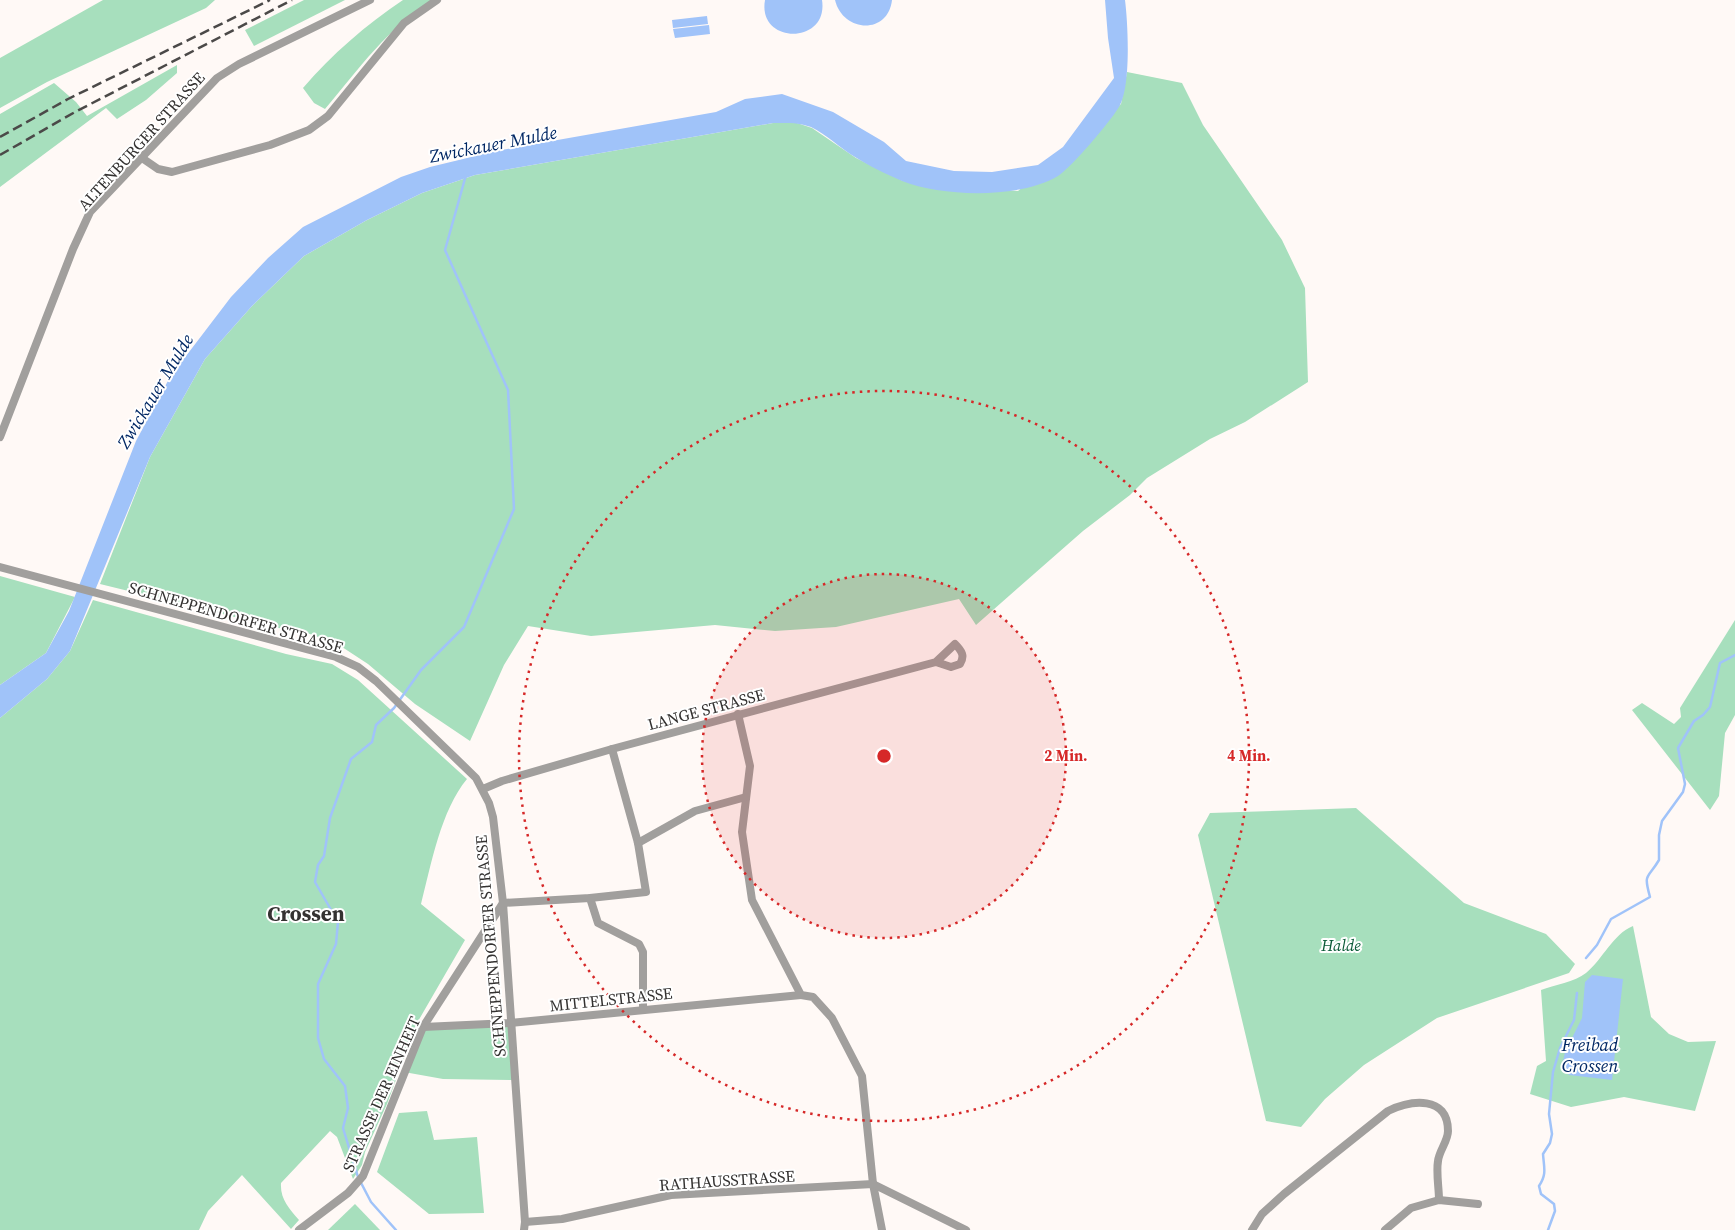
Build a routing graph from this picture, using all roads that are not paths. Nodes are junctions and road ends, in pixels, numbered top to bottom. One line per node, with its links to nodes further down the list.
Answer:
1 (370, 0): 3 (street, ALTENBURGER STRASSE)
2 (437, 0): 3 (street)
3 (142, 158): 4 (street, ALTENBURGER STRASSE)
4 (0, 437)
5 (0, 567): 9 (street, SCHNEPPENDORFER STRASSE)
6 (936, 662): 7 (street, LANGE STRASSE)
7 (738, 714): 8 (street, LANGE STRASSE); 10 (street)
8 (612, 749): 9 (street, LANGE STRASSE); 11 (street)
9 (483, 789): 13 (street, SCHNEPPENDORFER STRASSE)
10 (746, 797): 11 (street); 14 (street)
11 (638, 843): 12 (street)
12 (590, 898): 13 (street); 15 (street)
13 (503, 903): 16 (street, SCHNEPPENDORFER STRASSE); 17 (street, STRASSE DER EINHEIT)
14 (801, 995): 15 (street, MITTELSTRASSE); 18 (street)
15 (643, 1009): 16 (street, MITTELSTRASSE)
16 (510, 1023): 17 (street, MITTELSTRASSE); 21 (street, SCHNEPPENDORFER STRASSE)
17 (423, 1027): 22 (street, STRASSE DER EINHEIT)
18 (873, 1184): 21 (street, RATHAUSSTRASSE); 23 (street); 24 (street)
19 (1439, 1200): 20 (street); 25 (street); 26 (street)
20 (1478, 1204)
21 (524, 1226)
22 (299, 1230)
23 (882, 1230)
24 (966, 1230)
25 (1252, 1230)
26 (1385, 1230)

